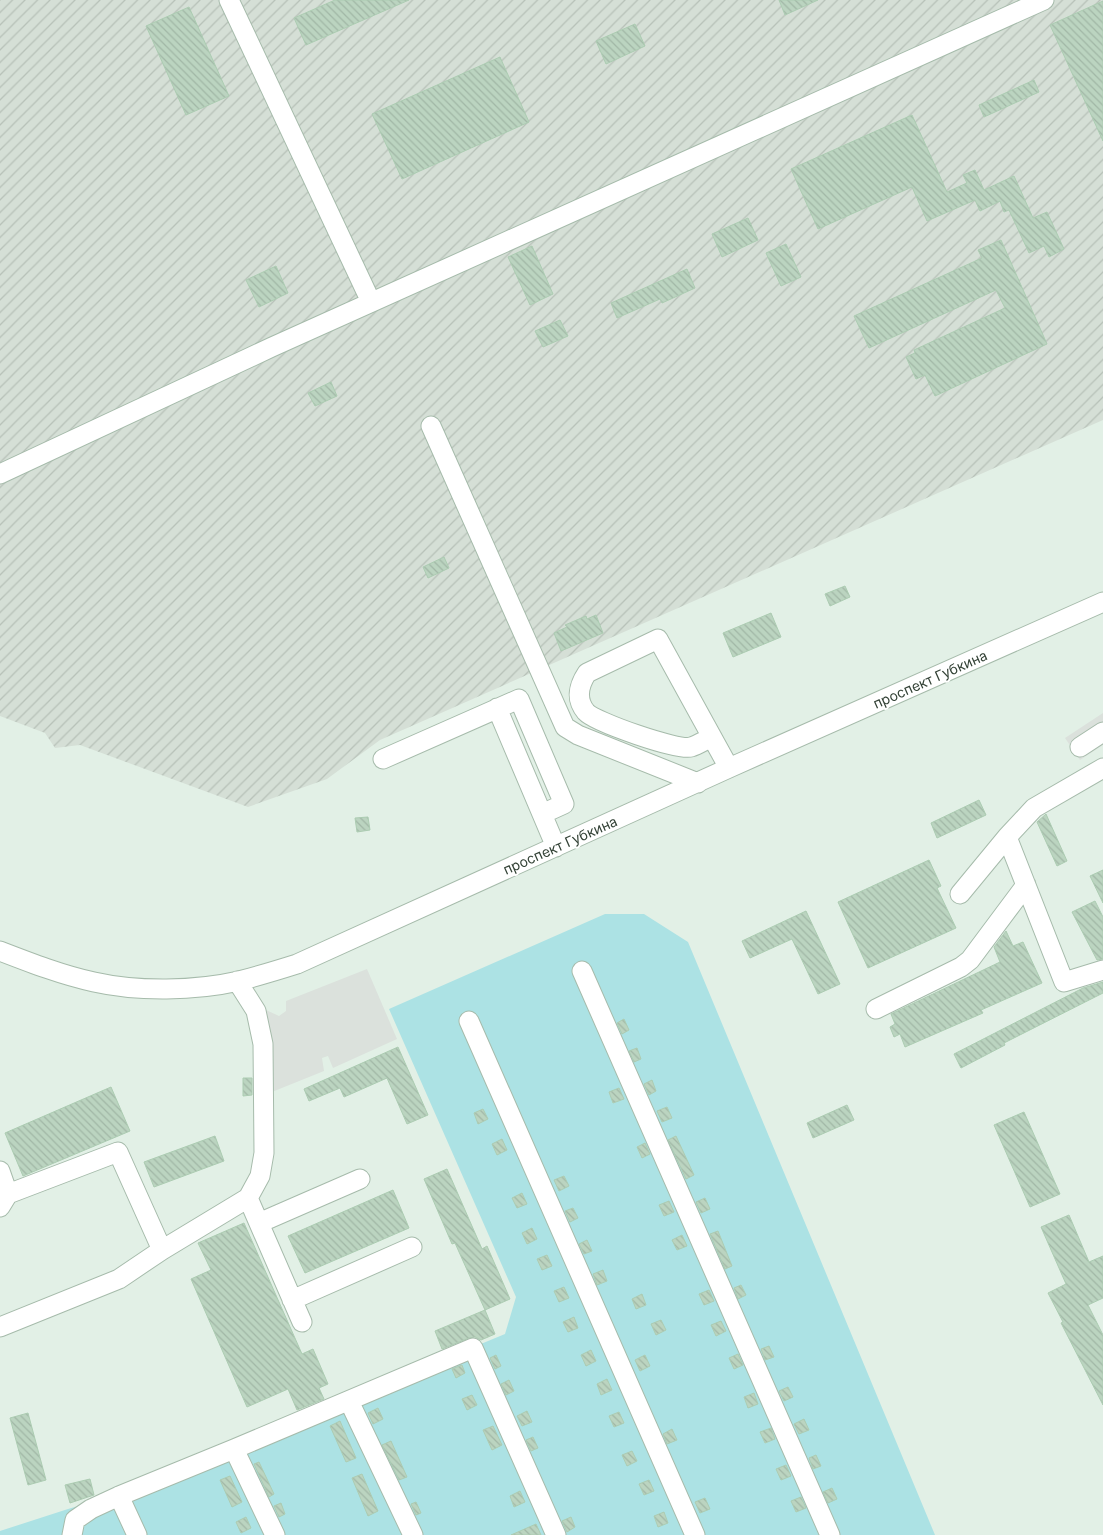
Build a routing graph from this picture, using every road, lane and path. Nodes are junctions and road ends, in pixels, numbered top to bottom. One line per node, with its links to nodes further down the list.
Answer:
1 (229, 0): 3 (street)
2 (1044, 0): 3 (street)
3 (371, 302): 5 (street)
4 (431, 426): 13 (street)
5 (0, 474)
6 (1103, 602): 11 (street, проспект Губкина)
7 (1103, 732): 9 (street)
8 (712, 737): 8 (street); 11 (street)
9 (1080, 747)
10 (383, 759): 15 (street)
11 (729, 768): 13 (street, проспект Губкина)
12 (1103, 768): 14 (street)
13 (698, 783): 15 (street, проспект Губкина)
14 (1007, 837): 16 (street); 17 (street)
15 (556, 847): 21 (street, проспект Губкина)
16 (1026, 885): 19 (street); 22 (street)
17 (960, 894)
18 (0, 951): 21 (street, проспект Губкина)
19 (1103, 970)
20 (582, 971): 43 (street)
21 (237, 982): 26 (street)
22 (876, 1009)
23 (469, 1021): 42 (street)
24 (0, 1171): 27 (street)
25 (360, 1179): 28 (street)
26 (248, 1198): 28 (street); 30 (street)
27 (4, 1201): 30 (street)
28 (259, 1223): 31 (street)
29 (412, 1248): 31 (street)
30 (162, 1250): 33 (street)
31 (292, 1300): 32 (street)
32 (302, 1322)
33 (0, 1327)
34 (350, 1401): 35 (street); 40 (street); 41 (street)
35 (234, 1449): 36 (street); 39 (street)
36 (119, 1496): 37 (street); 38 (street)
37 (72, 1535)
38 (137, 1535)
39 (275, 1535)
40 (413, 1535)
41 (556, 1535)
42 (695, 1535)
43 (830, 1535)

